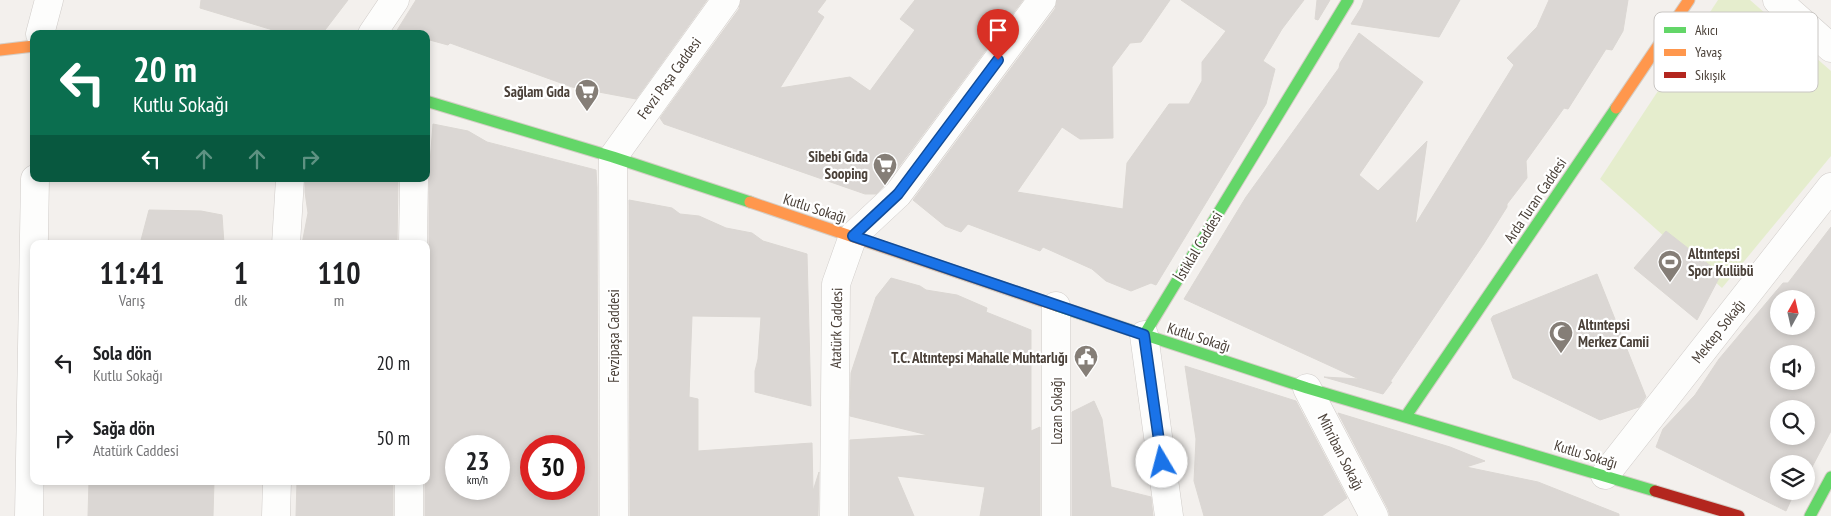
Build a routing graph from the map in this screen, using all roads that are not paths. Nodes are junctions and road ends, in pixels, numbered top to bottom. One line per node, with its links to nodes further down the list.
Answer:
1 (49, 0): 10 (street)
2 (395, 0): 11 (street)
3 (726, 0): 18 (street, Fevzi Paşa Caddesi)
4 (1042, 0): 23 (street, Atatürk Caddesi)
5 (1348, 0): 28 (street, İstiklal Caddesi)
6 (1689, 0): 8 (street, Arda Turan Caddesi)
7 (1777, 0): 9 (street)
8 (1681, 12)
9 (1790, 12)
10 (41, 30)
11 (375, 30)
12 (1818, 36): 14 (street)
13 (30, 46): 15 (street)
14 (1831, 48)
15 (0, 50)
16 (1654, 51): 30 (street, Arda Turan Caddesi)
17 (430, 102): 18 (street, Kutlu Sokağı)
18 (613, 157): 23 (street, Kutlu Sokağı); 39 (street, Fevzipaşa Caddesi)
19 (35, 182): 24 (street)
20 (290, 182): 25 (street)
21 (414, 182): 26 (street)
22 (1831, 187): 32 (street, Mektep Sokağı)
23 (853, 236): 27 (street, Kutlu Sokağı); 40 (street, Atatürk Caddesi)
24 (34, 240)
25 (286, 240)
26 (413, 240)
27 (1056, 306): 28 (street, Kutlu Sokağı); 41 (street, Lozan Sokağı)
28 (1144, 335): 29 (street, Kutlu Sokağı); 42 (street)
29 (1308, 388): 30 (street, Kutlu Sokağı); 43 (street, Mihriban Sokağı)
30 (1406, 416): 32 (street, Kutlu Sokağı)
31 (30, 460): 36 (street)
32 (1605, 476): 44 (street, Kutlu Sokağı)
33 (1831, 478): 45 (street)
34 (277, 485): 37 (street)
35 (409, 485): 38 (street)
36 (29, 516)
37 (276, 516)
38 (409, 516)
39 (614, 516)
40 (834, 516)
41 (1056, 516)
42 (1169, 516)
43 (1374, 516)
44 (1738, 516)
45 (1810, 516)

